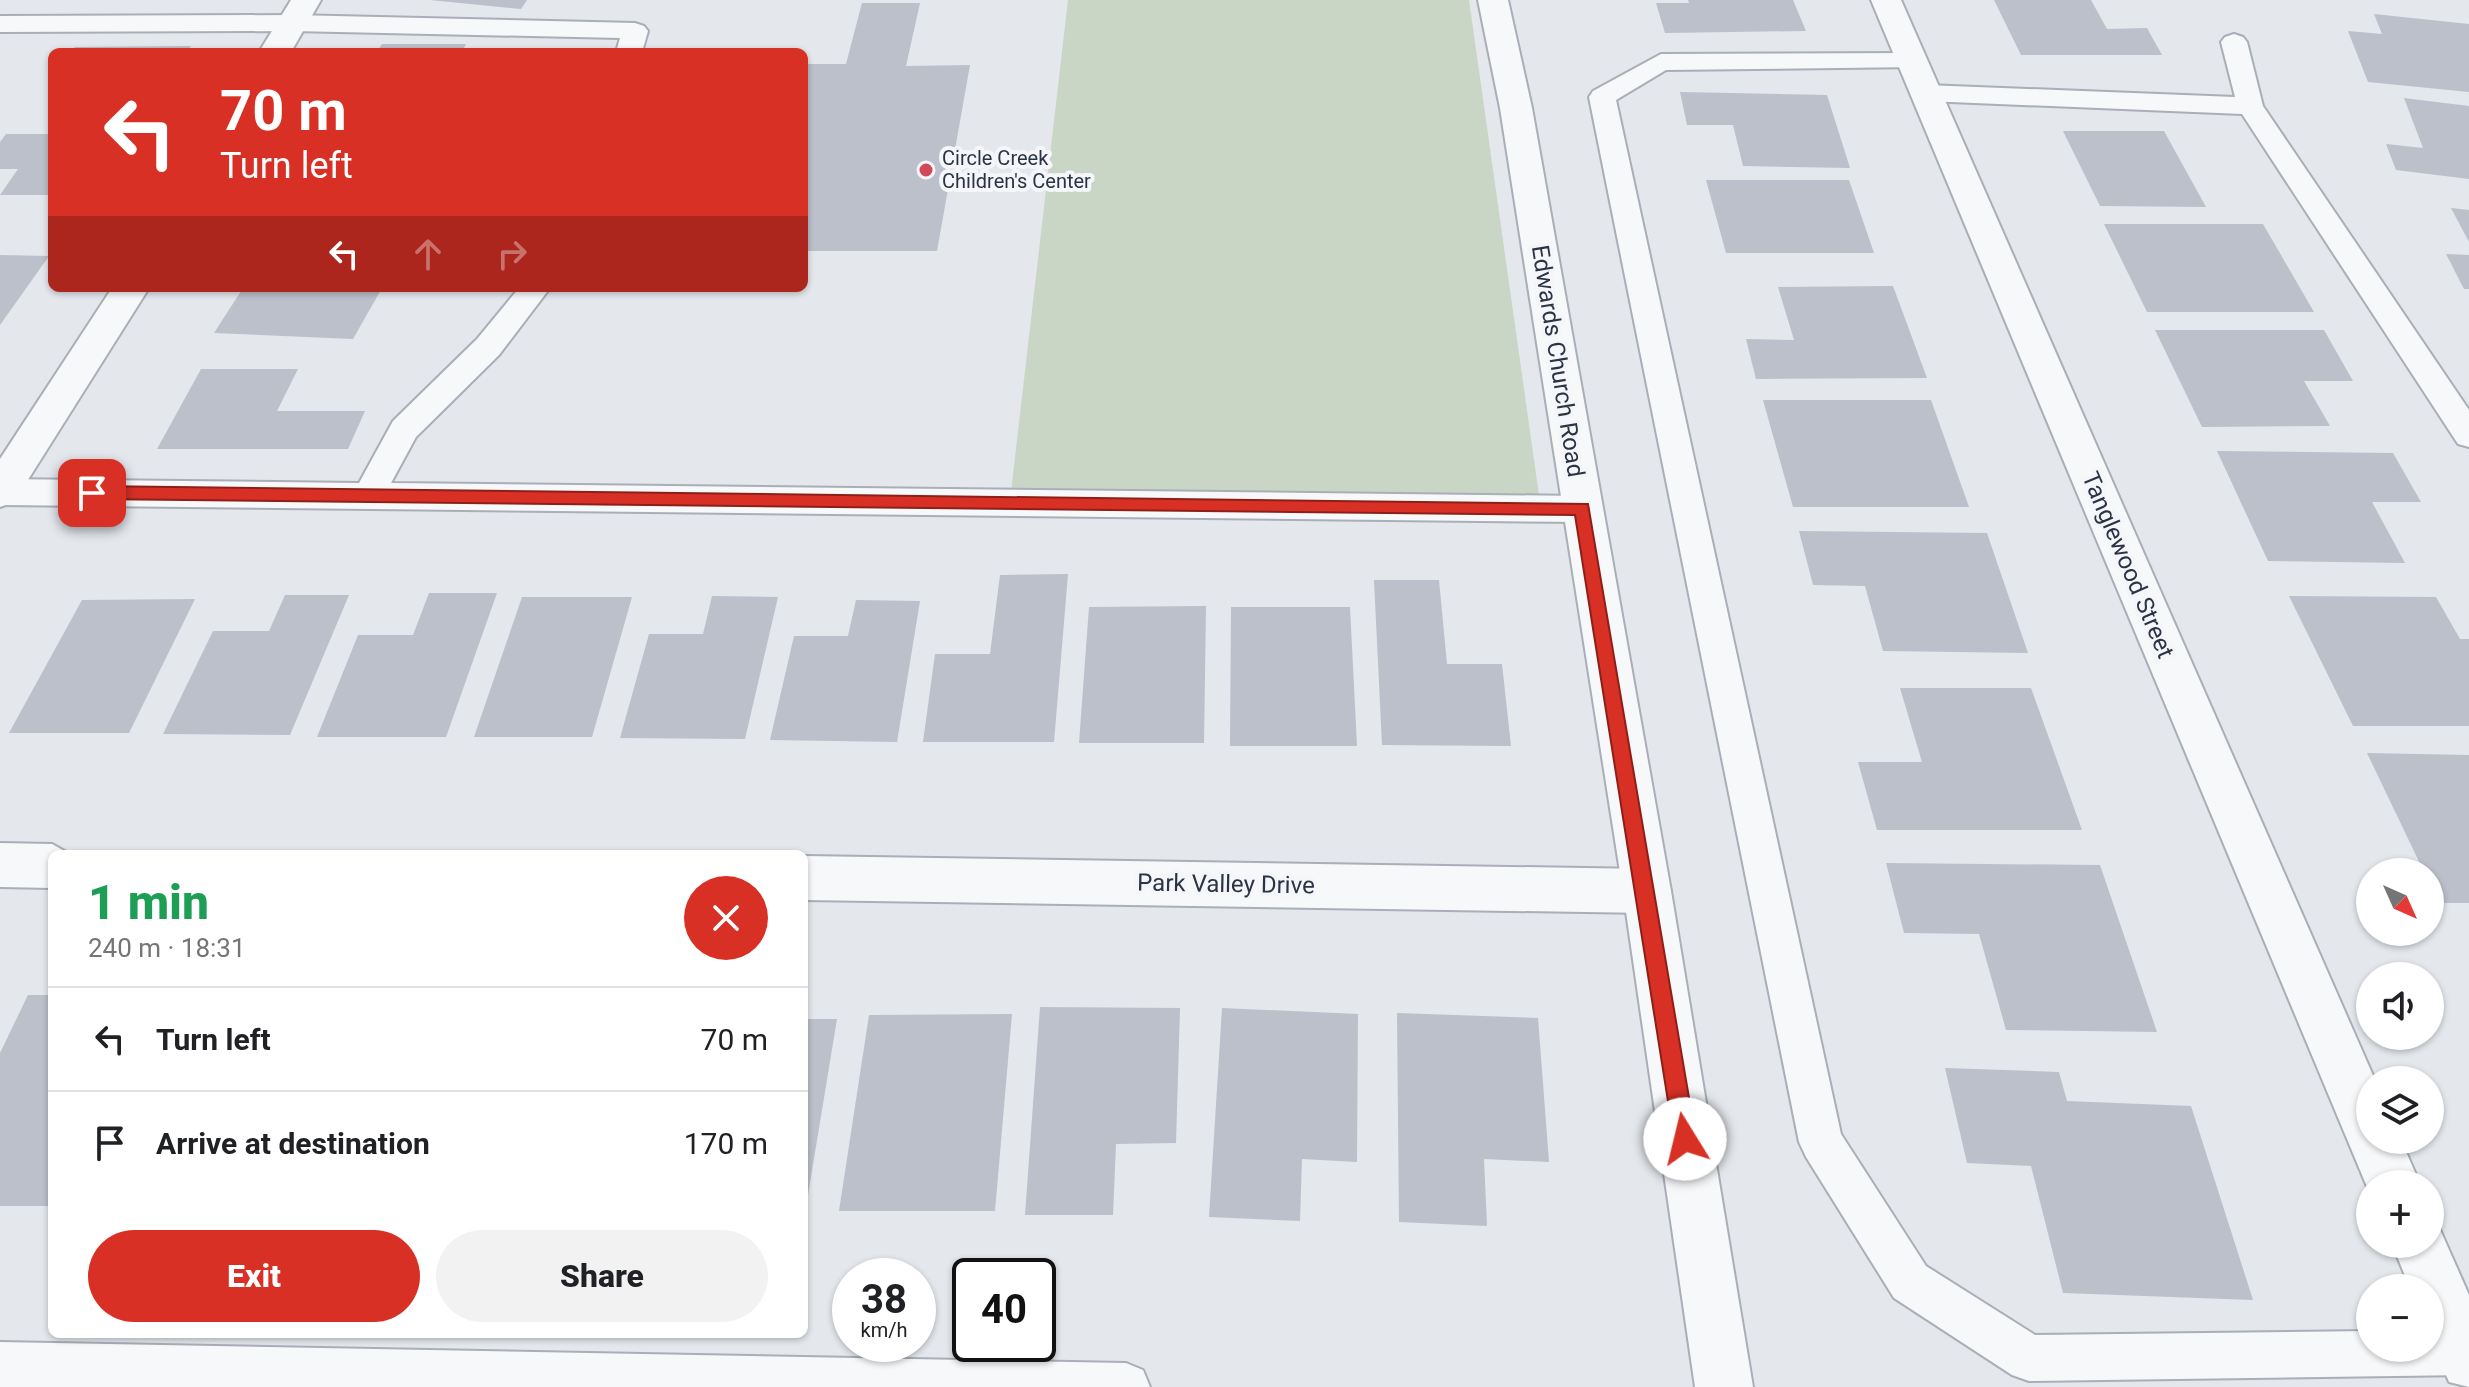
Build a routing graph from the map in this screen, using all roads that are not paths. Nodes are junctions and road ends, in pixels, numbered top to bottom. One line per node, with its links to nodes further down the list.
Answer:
1 (1493, 0): 15 (street, Edwards Church Road)
2 (1886, 0): 8 (street, Tanglewood Street)
3 (299, 12): 4 (lane); 6 (street); 7 (lane)
4 (0, 24)
5 (2234, 42): 9 (lane)
6 (277, 48)
7 (630, 48)
8 (1919, 77): 9 (lane); 20 (street, Tanglewood Street); 22 (lane)
9 (2250, 106): 12 (lane)
10 (128, 292): 13 (street)
11 (532, 292): 14 (lane)
12 (2469, 435)
13 (0, 491): 14 (lane)
14 (369, 495): 15 (lane)
15 (1582, 509): 19 (street, Edwards Church Road)
16 (0, 865): 17 (street)
17 (48, 866)
18 (808, 878): 19 (street, Park Valley Drive)
19 (1647, 891): 25 (street, Edwards Church Road)
20 (2356, 1097)
21 (2425, 1258): 22 (street)
22 (2467, 1357)
23 (0, 1365): 24 (lane)
24 (1126, 1387)
25 (1724, 1387)

